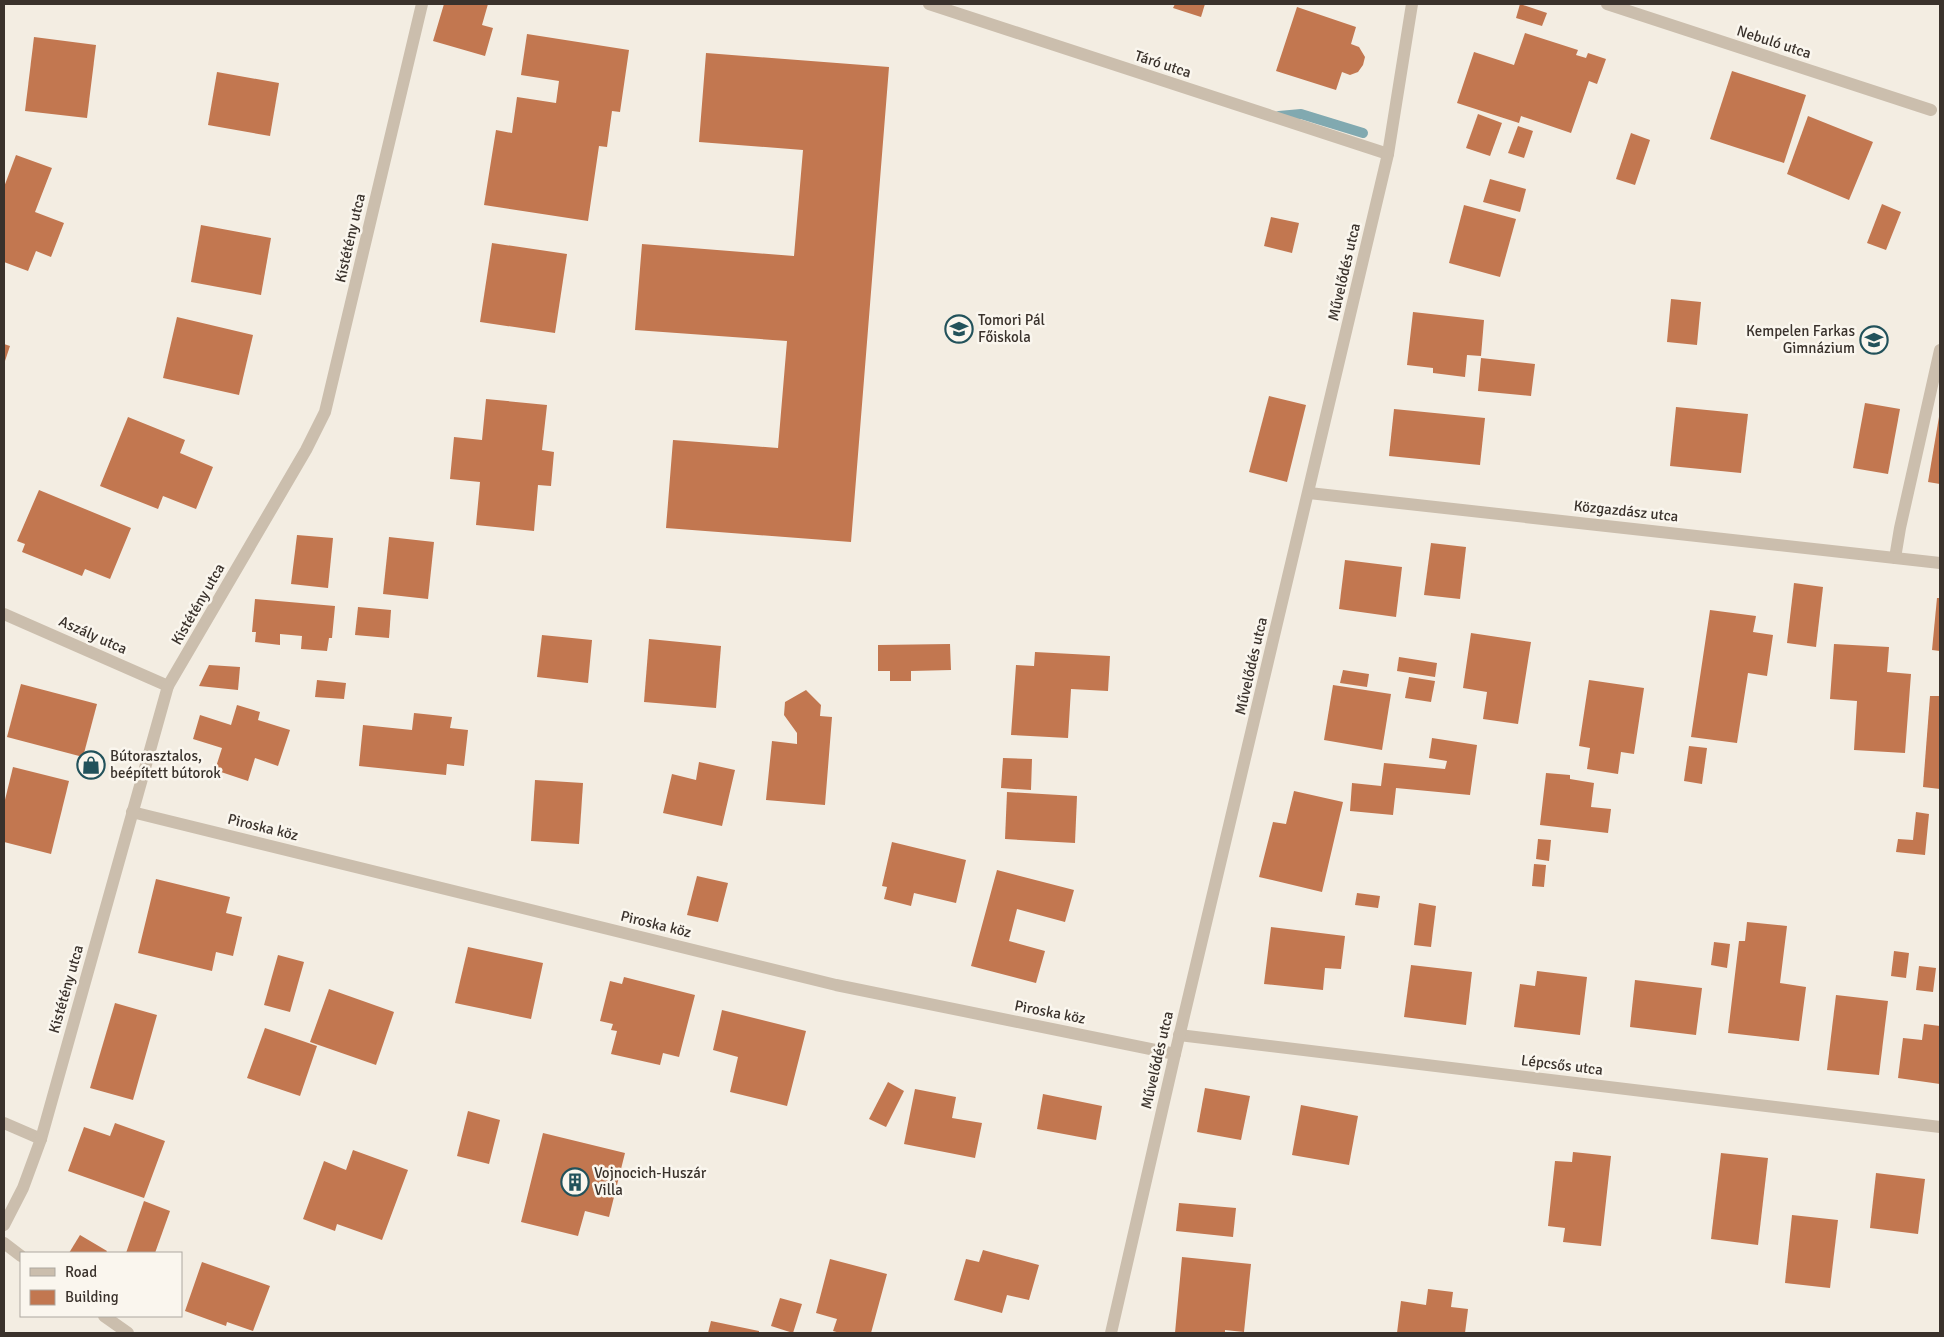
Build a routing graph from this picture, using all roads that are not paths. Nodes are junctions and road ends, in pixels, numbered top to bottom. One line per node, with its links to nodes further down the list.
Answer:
1 (422, 4): 12 (street, Kistétény utca)
2 (929, 4): 6 (street, Táró utca)
3 (1412, 4): 6 (street, Művelődés utca)
4 (1607, 4): 5 (street, Nebuló utca)
5 (1931, 110)
6 (1388, 154): 8 (street, Művelődés utca)
7 (1940, 350): 9 (street)
8 (1309, 493): 9 (street, Közgazdász utca); 14 (street, Művelődés utca)
9 (1895, 558): 10 (street, Közgazdász utca)
10 (1940, 563)
11 (4, 614): 12 (street, Aszály utca)
12 (168, 686): 13 (street, Kistétény utca)
13 (132, 812): 15 (street, Piroska köz); 18 (street, Kistétény utca)
14 (1179, 1035): 15 (street, Művelődés utca); 17 (street, Lépcsős utca)
15 (1175, 1054): 24 (street, Művelődés utca)
16 (4, 1123): 18 (street)
17 (1940, 1127)
18 (41, 1139): 19 (street, Kistétény utca)
19 (4, 1225)
20 (4, 1243): 21 (street)
21 (20, 1255)
22 (105, 1317): 23 (street)
23 (128, 1333)
24 (1111, 1333)

